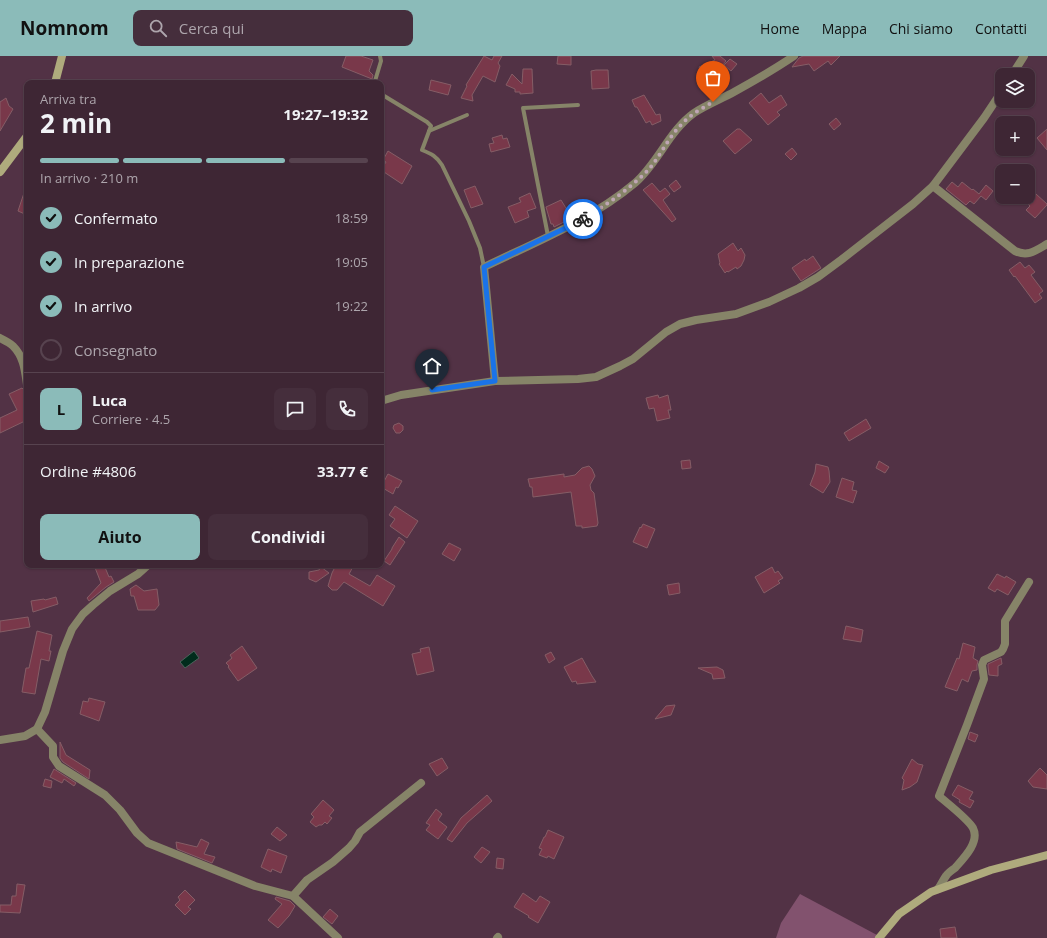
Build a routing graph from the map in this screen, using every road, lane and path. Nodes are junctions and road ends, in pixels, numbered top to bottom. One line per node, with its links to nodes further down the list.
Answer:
1 (62, 56): 6 (main road)
2 (380, 56): 7 (lane)
3 (793, 56): 16 (street)
4 (1024, 56): 5 (street)
5 (1016, 68)
6 (57, 80)
7 (375, 80)
8 (384, 96): 12 (lane)
9 (995, 102): 15 (street)
10 (578, 105): 16 (lane)
11 (467, 115): 12 (lane)
12 (429, 131): 18 (lane)
13 (24, 140): 14 (main road)
14 (0, 172)
15 (933, 186): 17 (street); 21 (street)
16 (548, 236): 18 (street)
17 (1047, 244)
18 (484, 267): 21 (street)
19 (0, 338): 20 (street)
20 (24, 364)
21 (495, 381): 22 (street)
22 (384, 401)
23 (145, 568): 25 (street)
24 (1029, 582): 29 (street)
25 (37, 729): 26 (street); 30 (street)
26 (0, 740)
27 (421, 783): 30 (street)
28 (1047, 855): 29 (main road)
29 (938, 890): 32 (main road)
30 (293, 896): 31 (street)
31 (338, 938)
32 (879, 938)

